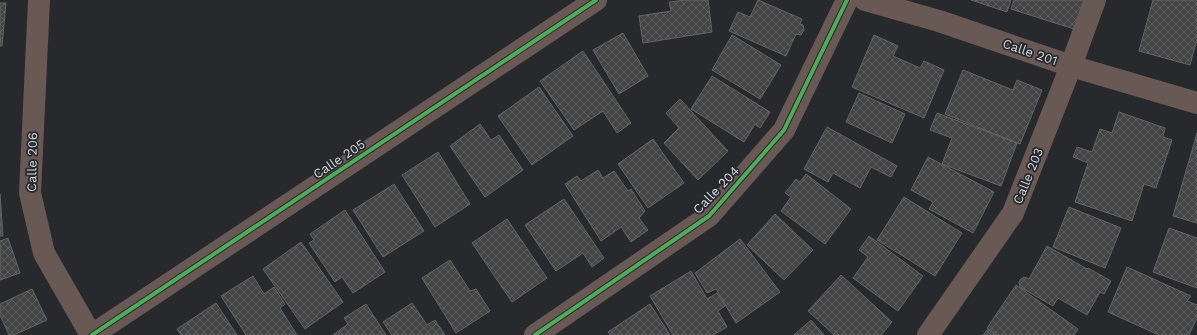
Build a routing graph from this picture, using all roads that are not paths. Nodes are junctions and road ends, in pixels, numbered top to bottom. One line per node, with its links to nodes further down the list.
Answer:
1 (40, 0): 8 (street, Calle 206)
2 (596, 0): 8 (street, Calle 205)
3 (847, 0): 9 (street, Calle 204)
4 (864, 0): 6 (street, Calle 201)
5 (1095, 0): 6 (street, Calle 203)
6 (1071, 66): 7 (street, Calle 201); 10 (street, Calle 203)
7 (1197, 103)
8 (92, 335)
9 (535, 335)
10 (928, 335)

